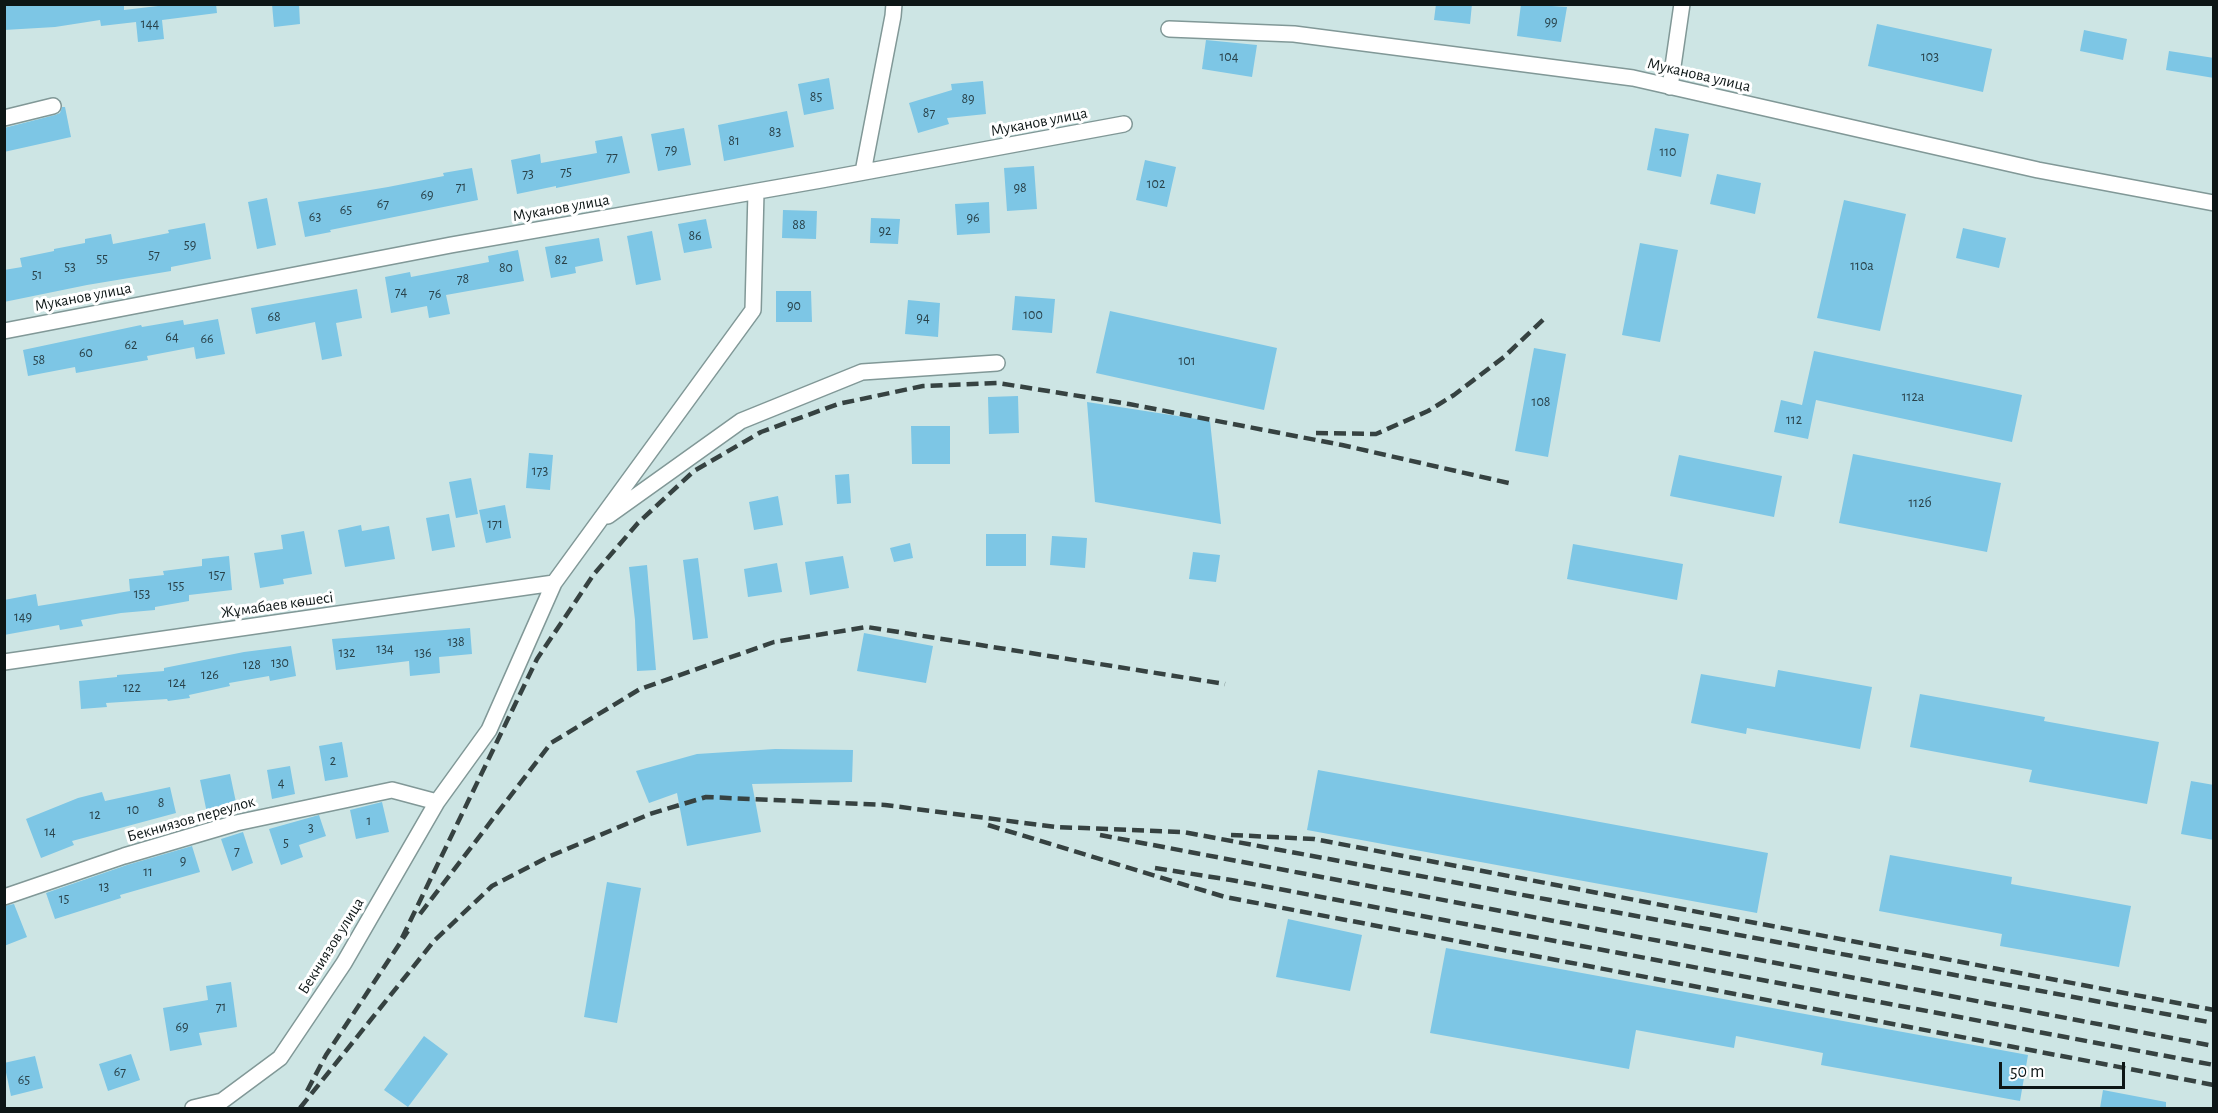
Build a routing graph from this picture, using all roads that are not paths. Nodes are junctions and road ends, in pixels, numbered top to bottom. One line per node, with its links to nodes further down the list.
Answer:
1 (894, 4): 8 (street)
2 (1682, 4): 4 (street)
3 (1169, 29): 4 (street, Муканова улица)
4 (1670, 87): 10 (street, Муканова улица)
5 (53, 106): 6 (street)
6 (4, 118)
7 (1124, 124): 8 (street, Муканов улица)
8 (864, 172): 9 (street, Муканов улица)
9 (756, 192): 11 (street, Муканов улица); 13 (street, Бекниязов улица)
10 (2214, 203)
11 (4, 331)
12 (997, 363): 13 (street)
13 (596, 525): 14 (street, Бекниязов улица)
14 (554, 583): 15 (street, Жұмабаев көшесі); 16 (street, Бекниязов улица)
15 (4, 662)
16 (437, 802): 17 (street, Бекниязов переулок); 18 (street, Бекниязов улица)
17 (4, 897)
18 (193, 1108)

